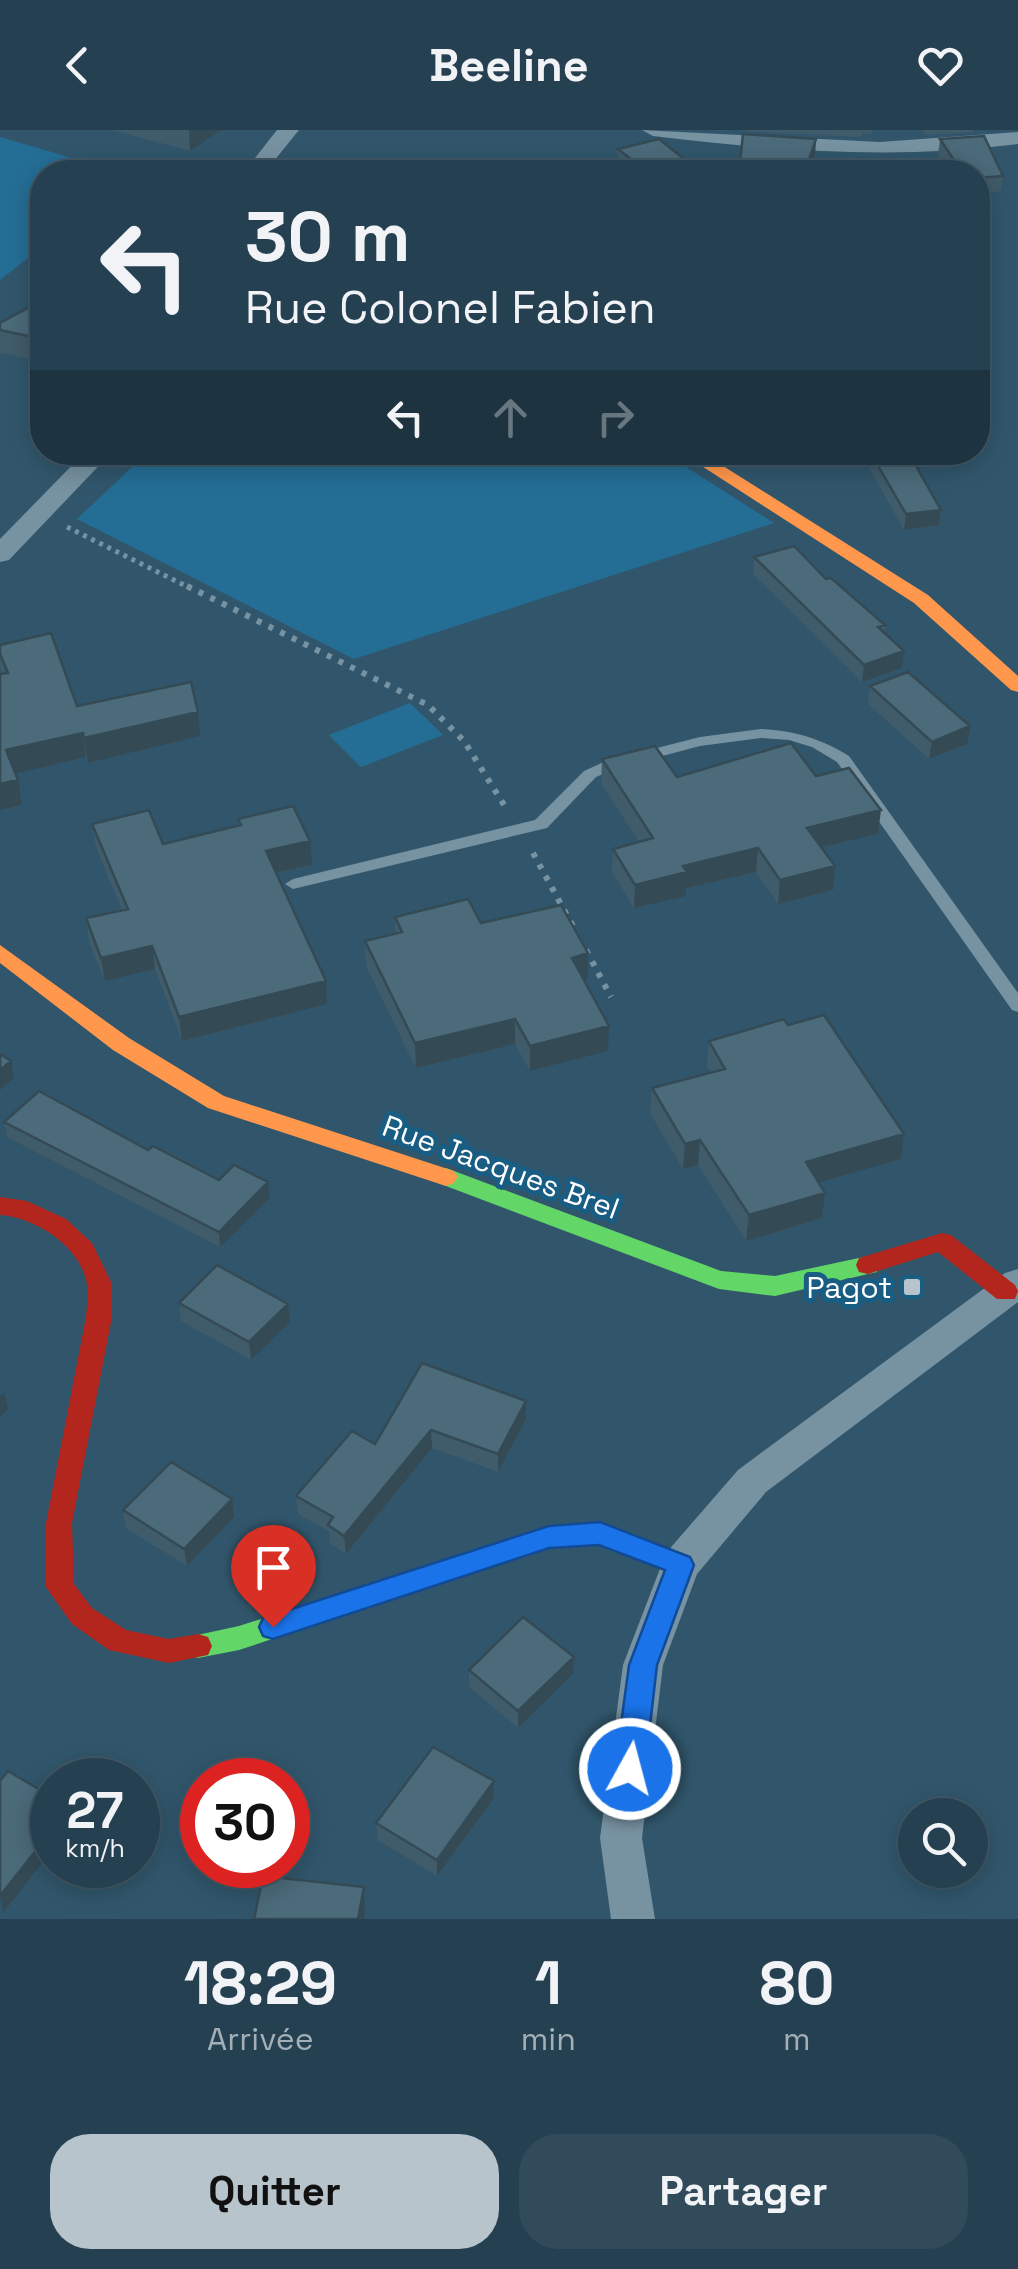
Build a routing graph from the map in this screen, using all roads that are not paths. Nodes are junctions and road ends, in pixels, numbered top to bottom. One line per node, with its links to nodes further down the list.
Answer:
1 (288, 130): 4 (street)
2 (652, 130): 3 (street)
3 (1018, 138)
4 (264, 160)
5 (87, 465): 7 (street)
6 (709, 465): 8 (street)
7 (0, 554)
8 (1018, 686)
9 (293, 884): 11 (lane)
10 (0, 952): 13 (street, Rue Jacques Brel)
11 (1018, 1006)
12 (0, 1206): 14 (street)
13 (1012, 1287): 14 (street)
14 (680, 1565): 15 (street)
15 (633, 1919)

